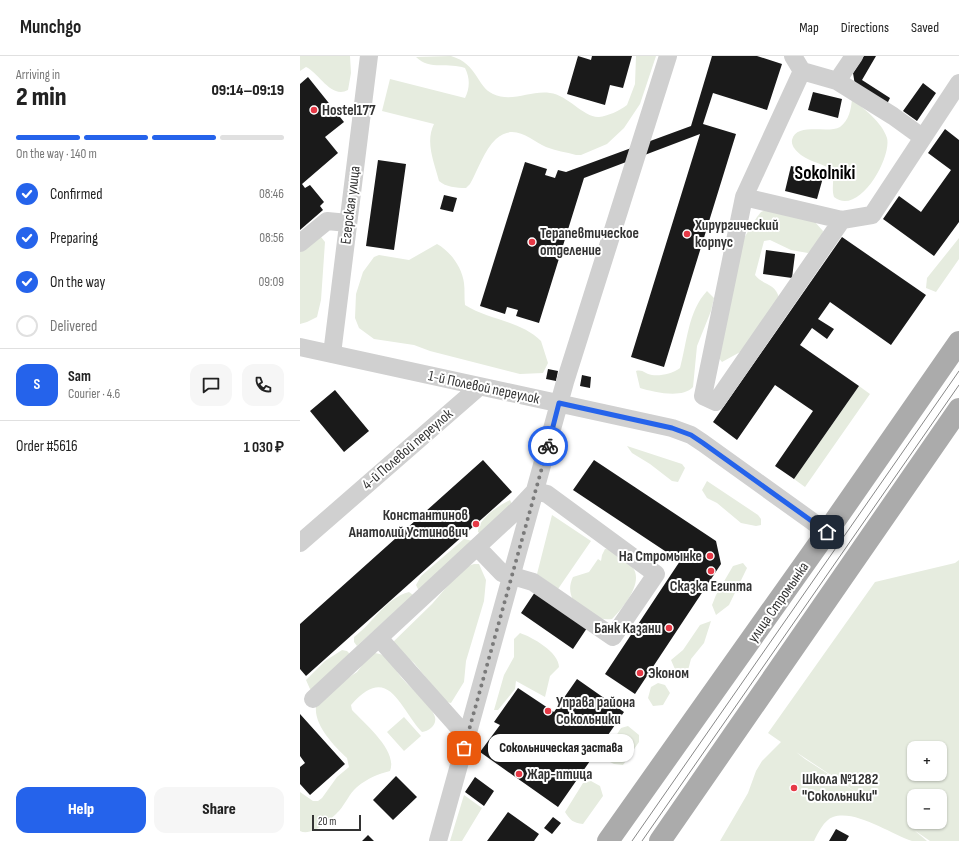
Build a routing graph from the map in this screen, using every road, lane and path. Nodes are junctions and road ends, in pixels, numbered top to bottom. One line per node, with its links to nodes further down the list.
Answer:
1 (369, 56): 11 (street, Егерская улица)
2 (668, 56): 17 (street)
3 (792, 56): 5 (street)
4 (854, 56): 6 (street)
5 (802, 72): 6 (street); 9 (street)
6 (837, 81): 8 (street)
7 (959, 83): 8 (street)
8 (922, 137): 10 (street)
9 (744, 197): 10 (street); 10 (street)
10 (842, 220)
11 (348, 223): 12 (street); 15 (street, Егерская улица)
12 (300, 243)
13 (959, 342): 20 (main road, улица Стромынка)
14 (300, 347): 15 (street, 1-й Полевой переулок)
15 (332, 354): 16 (street, 1-й Полевой переулок)
16 (479, 387): 17 (street, 1-й Полевой переулок); 21 (street, 4-й Полевой переулок)
17 (559, 403): 19 (street); 20 (street, 1-й Полевой переулок)
18 (959, 409): 29 (main road)
19 (535, 491): 22 (street); 23 (street); 23 (street)
20 (827, 532): 28 (main road, улица Стромынка)
21 (300, 542)
22 (477, 547): 23 (street); 24 (street)
23 (512, 577): 26 (street)
24 (378, 638): 25 (street); 26 (street)
25 (312, 699)
26 (467, 737): 27 (street)
27 (438, 841)
28 (608, 841)
29 (660, 841)

